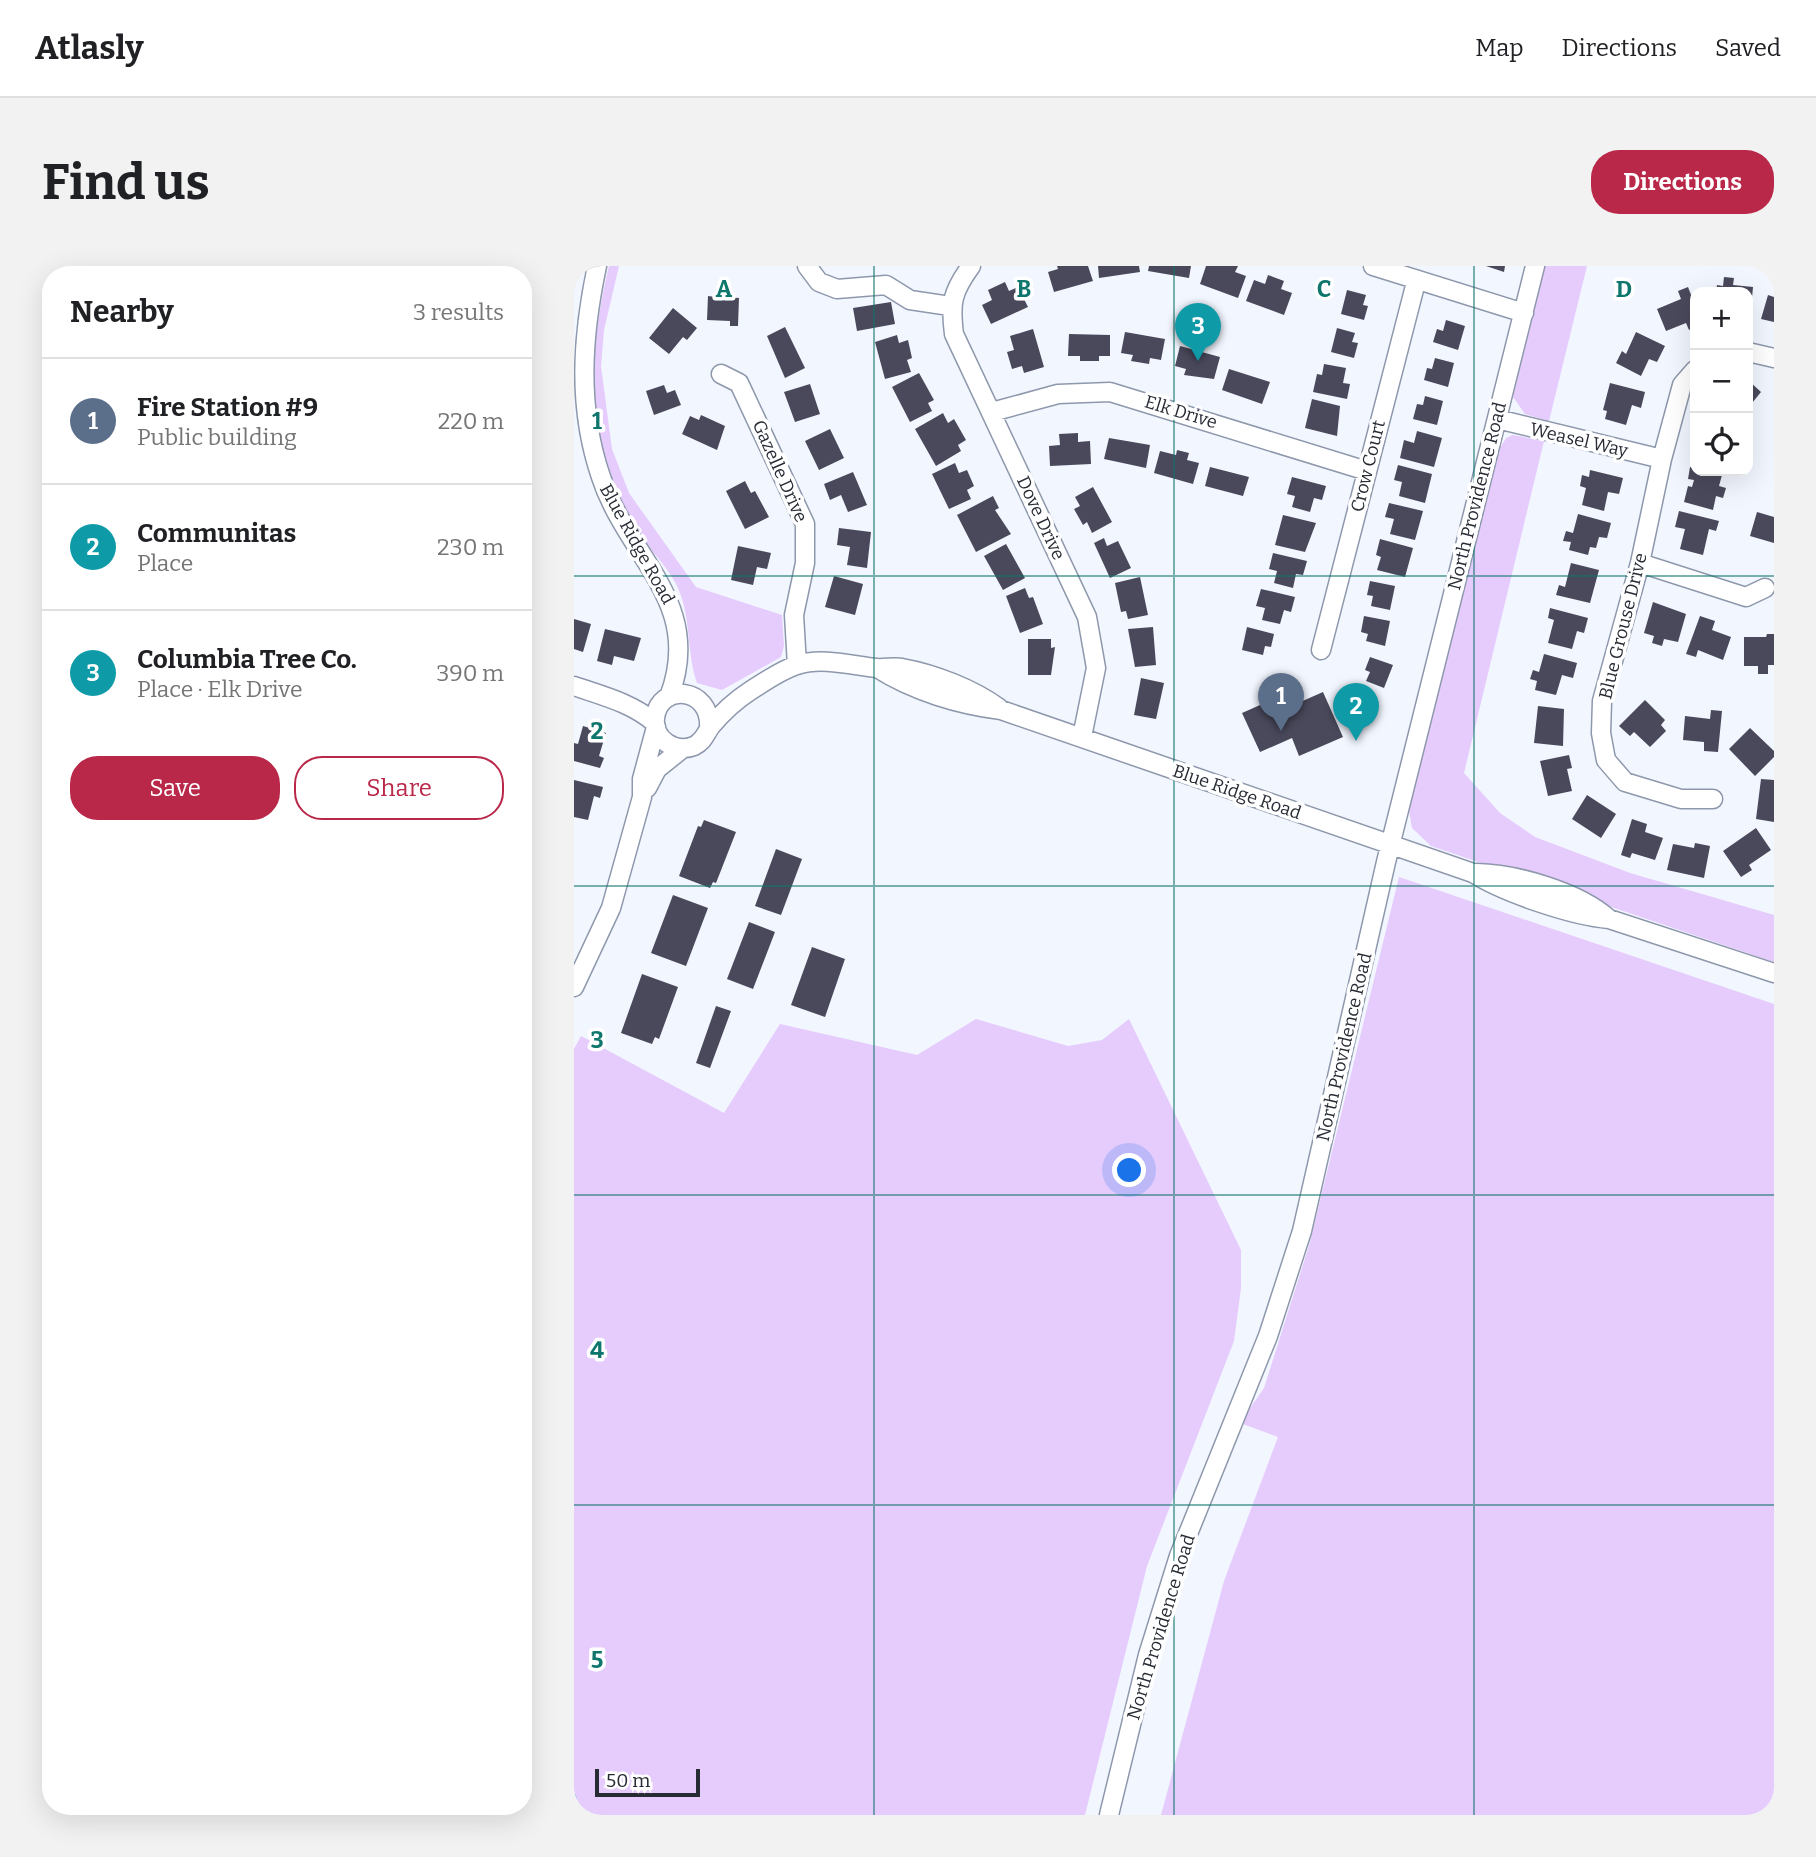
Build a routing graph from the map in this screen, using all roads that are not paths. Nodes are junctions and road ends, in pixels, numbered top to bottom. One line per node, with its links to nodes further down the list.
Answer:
1 (597, 266): 15 (street, Blue Ridge Road)
2 (807, 266): 7 (street)
3 (971, 266): 7 (street)
4 (1373, 266): 6 (street)
5 (1535, 266): 8 (street, North Providence Road)
6 (1416, 282): 8 (street); 17 (street, Crow Court)
7 (950, 306): 13 (street, Dove Drive)
8 (1524, 313): 14 (street, North Providence Road)
9 (1753, 353): 10 (street)
10 (1774, 358)
11 (721, 374): 22 (street, Gazelle Drive)
12 (1690, 376): 16 (street, Blue Grouse Drive)
13 (992, 412): 17 (street, Elk Drive); 30 (street, Dove Drive)
14 (1497, 419): 16 (street, Weasel Way); 34 (street, North Providence Road)
15 (580, 423): 21 (street, Blue Ridge Road)
16 (1662, 459): 18 (street, Blue Grouse Drive)
17 (1367, 471): 20 (street, Crow Court)
18 (1640, 564): 19 (street); 33 (street, Blue Grouse Drive)
19 (1765, 588)
20 (1321, 650)
21 (680, 656): 25 (street, Blue Ridge Road); 26 (street, Blue Ridge Road)
22 (797, 665): 24 (street, Blue Ridge Road); 30 (street, Blue Ridge Road)
23 (574, 686): 27 (street)
24 (748, 692): 25 (street, Blue Ridge Road); 29 (street, Blue Ridge Road)
25 (697, 698): 26 (street); 29 (street)
26 (666, 699): 27 (street); 28 (street)
27 (620, 701): 28 (street)
28 (655, 725): 31 (street); 32 (street)
29 (709, 728): 31 (street)
30 (1082, 737): 34 (street, Blue Ridge Road)
31 (682, 748): 32 (street)
32 (642, 797): 36 (street)
33 (1713, 799)
34 (1390, 845): 35 (street, Blue Ridge Road); 37 (street, North Providence Road)
35 (1774, 973)
36 (574, 987)
37 (1109, 1815)

